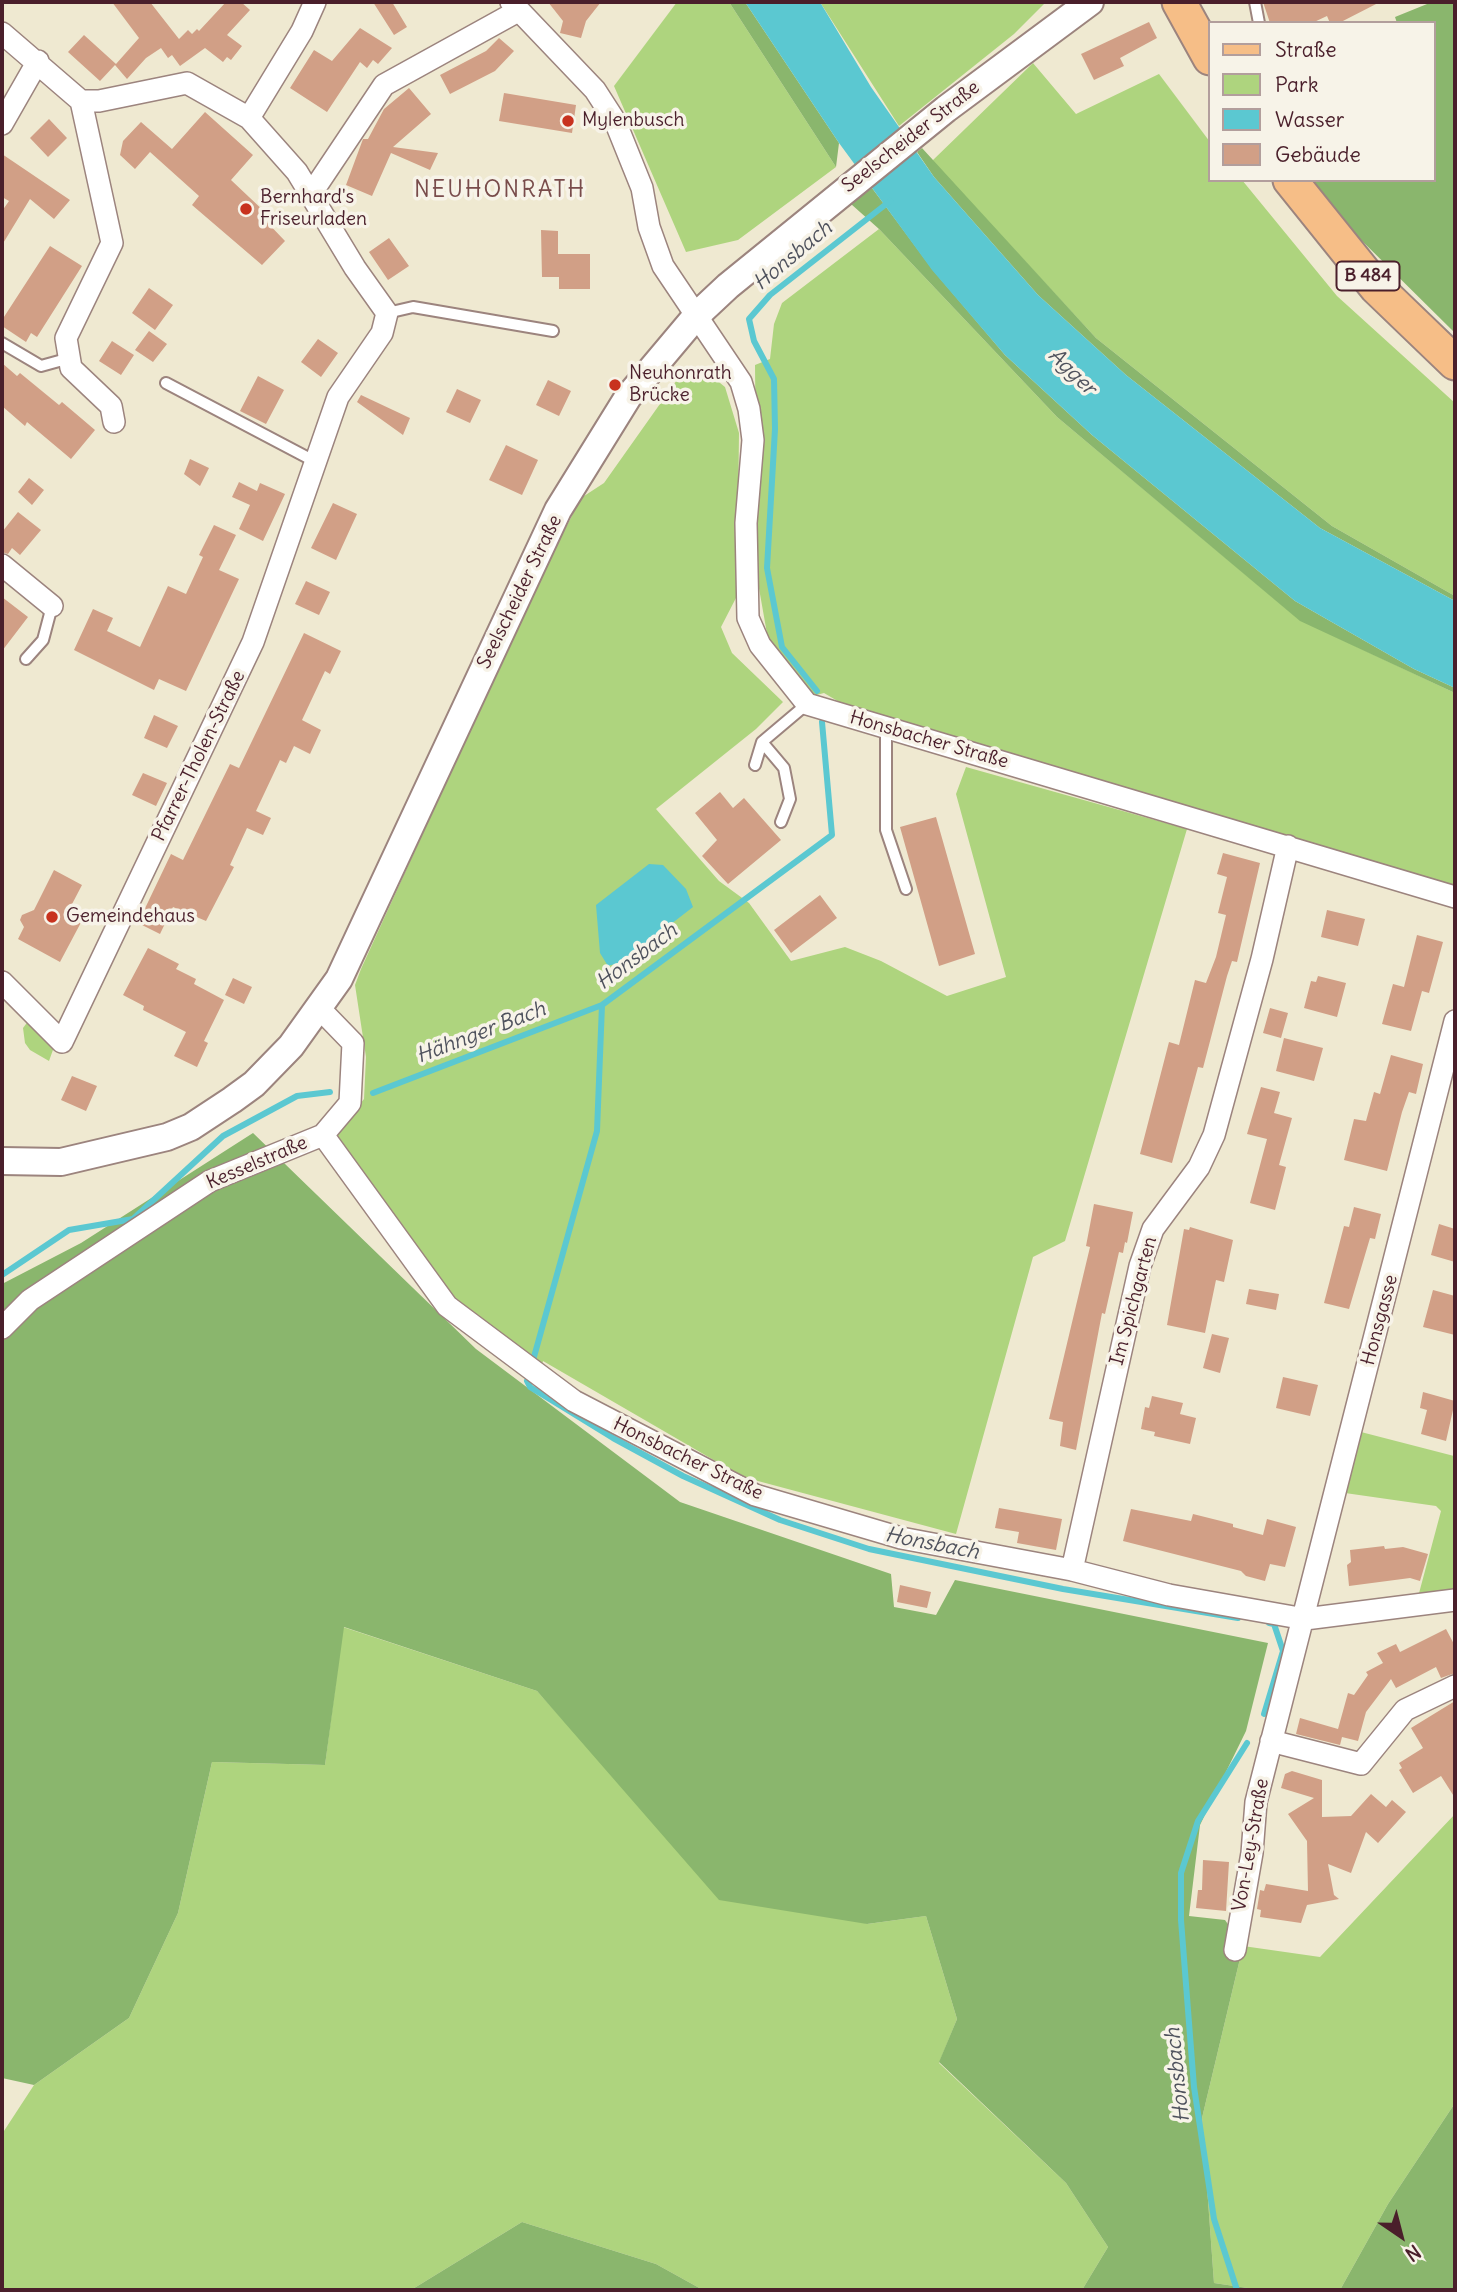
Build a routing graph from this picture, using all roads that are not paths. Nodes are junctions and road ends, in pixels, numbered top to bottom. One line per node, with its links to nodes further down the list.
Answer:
1 (315, 2): 11 (street)
2 (1090, 2): 16 (street, Seelscheider Straße)
3 (1179, 2): 8 (main road)
4 (1255, 2): 6 (lane)
5 (514, 6): 14 (street); 16 (street)
6 (1259, 21)
7 (2, 33): 9 (street)
8 (1208, 54)
9 (38, 61): 10 (street); 12 (street)
10 (81, 101): 11 (street); 19 (street)
11 (249, 118): 14 (street)
12 (2, 124)
13 (1292, 182): 20 (main road, B 484)
14 (311, 194): 15 (street)
15 (387, 313): 17 (lane); 23 (street, Pfarrer-Tholen-Straße)
16 (697, 315): 27 (street); 36 (street, Seelscheider Straße)
17 (552, 331)
18 (2, 343): 19 (lane)
19 (69, 358): 22 (street)
20 (1455, 363)
21 (166, 383): 23 (lane)
22 (114, 422)
23 (316, 462): 35 (street, Pfarrer-Tholen-Straße)
24 (2, 565): 25 (street)
25 (52, 607): 26 (lane)
26 (26, 659)
27 (807, 704): 28 (street, Honsbacher Straße); 29 (lane)
28 (886, 728): 32 (street, Honsbacher Straße); 33 (lane)
29 (762, 742): 30 (lane); 31 (lane)
30 (755, 765)
31 (781, 822)
32 (1288, 846): 34 (street, Honsbacher Straße); 41 (street, Im Spichgarten)
33 (906, 889)
34 (1455, 897)
35 (2, 982)
36 (320, 1009): 38 (street, Kesselstraße); 39 (street, Seelscheider Straße)
37 (1455, 1021): 43 (street, Honsgasse)
38 (323, 1135): 40 (street, Kesselstraße); 41 (street, Honsbacher Straße)
39 (2, 1161)
40 (2, 1328)
41 (1072, 1570): 43 (street, Honsbacher Straße)
42 (1455, 1600): 43 (street, Honsbacher Straße)
43 (1305, 1619): 45 (street, Von-Ley-Straße)
44 (1455, 1686): 45 (street)
45 (1271, 1741): 46 (street, Von-Ley-Straße)
46 (1235, 1951)

